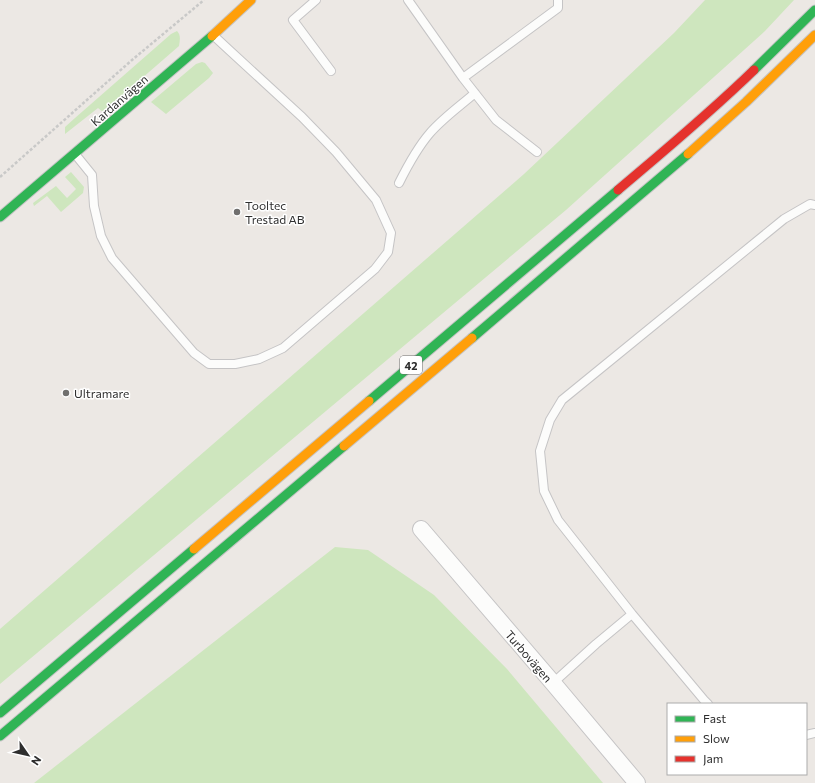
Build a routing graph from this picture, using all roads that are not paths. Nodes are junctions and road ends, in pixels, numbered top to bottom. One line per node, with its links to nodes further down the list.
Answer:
1 (251, 0): 6 (main road, Kardanvägen)
2 (316, 0): 8 (lane)
3 (408, 0): 9 (lane)
4 (558, 0): 9 (lane)
5 (815, 10): 20 (main road, 42)
6 (213, 35): 12 (main road, Kardanvägen); 12 (lane)
7 (815, 35): 21 (main road, 42)
8 (331, 71)
9 (463, 78): 10 (lane)
10 (475, 93): 11 (lane); 13 (lane)
11 (537, 152)
12 (75, 153): 15 (main road, Kardanvägen)
13 (399, 183)
14 (815, 205): 17 (lane)
15 (0, 217)
16 (420, 529): 18 (street, Turbovägen)
17 (632, 614): 18 (lane); 19 (lane)
18 (553, 683): 22 (street, Turbovägen)
19 (707, 703)
20 (0, 713)
21 (0, 736)
22 (637, 783)

